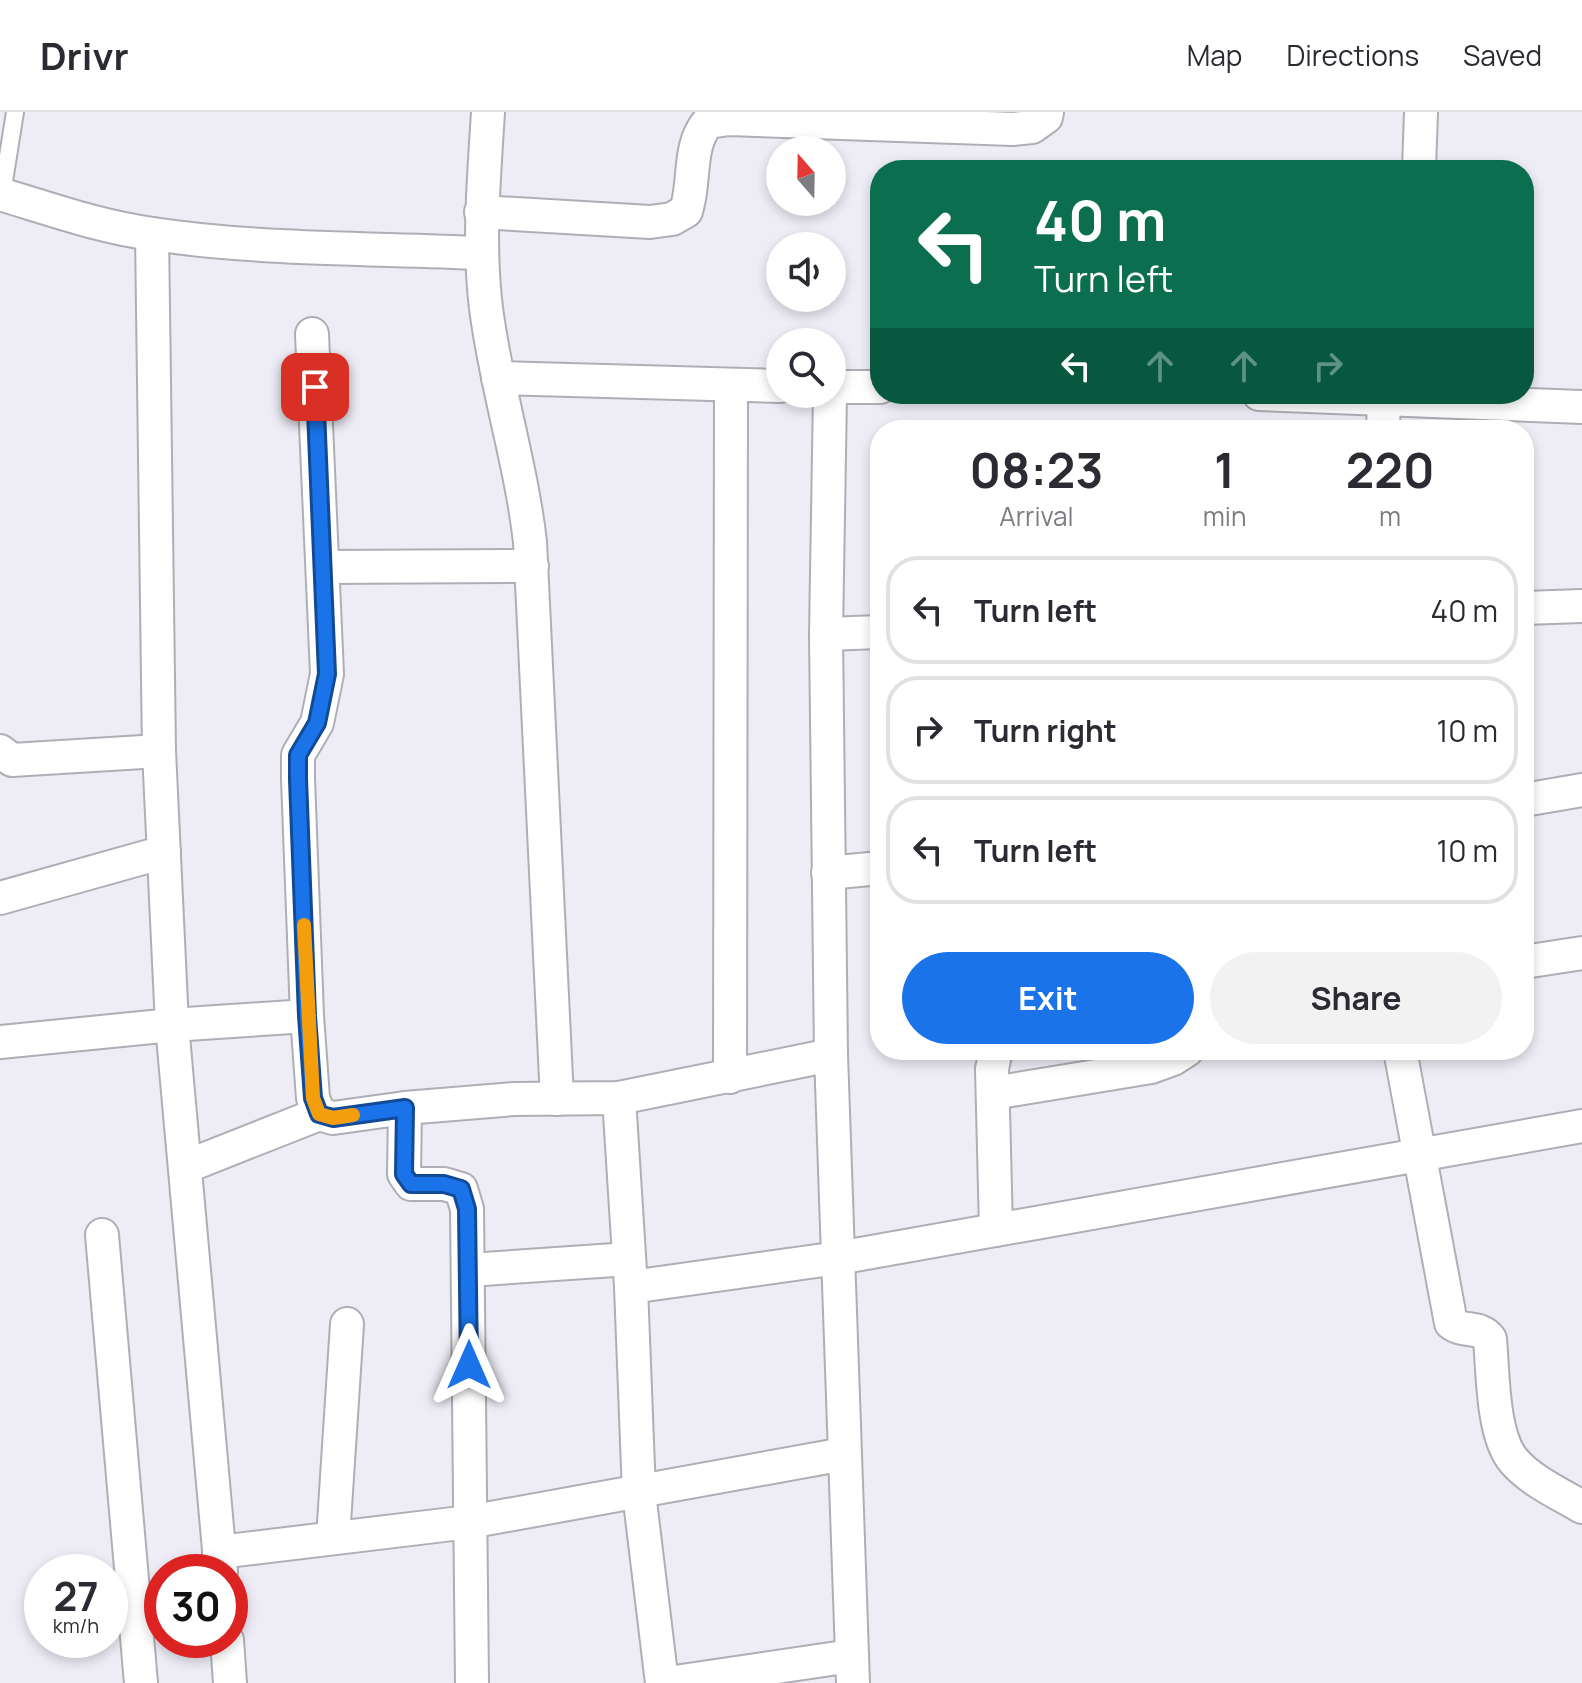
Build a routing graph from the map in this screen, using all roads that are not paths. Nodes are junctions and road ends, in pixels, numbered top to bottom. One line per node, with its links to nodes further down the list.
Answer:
1 (15, 112): 6 (lane)
2 (488, 112): 7 (street)
3 (1047, 112): 7 (street)
4 (1421, 112): 5 (street)
5 (1419, 160)
6 (1, 194): 8 (street)
7 (481, 212): 9 (street)
8 (152, 234): 9 (street); 27 (street)
9 (481, 253): 11 (street)
10 (312, 334): 21 (street)
11 (498, 378): 12 (street); 20 (street)
12 (731, 385): 13 (street); 43 (street)
13 (766, 386)
14 (846, 387): 15 (street)
15 (870, 387)
16 (1318, 404): 19 (street)
17 (1582, 407): 19 (street)
18 (830, 408): 25 (street)
19 (1383, 415)
20 (532, 566): 21 (street); 46 (street)
21 (323, 567): 36 (street)
22 (1582, 606): 23 (street)
23 (1534, 608)
24 (870, 632): 25 (street)
25 (826, 634): 32 (street)
26 (0, 751): 27 (street)
27 (159, 751): 30 (street)
28 (1582, 790): 29 (street)
29 (1534, 798)
30 (164, 852): 33 (street); 37 (street)
31 (870, 869): 32 (street)
32 (828, 873): 39 (street)
33 (0, 898)
34 (1582, 953): 35 (street)
35 (1534, 960)
36 (307, 1016): 37 (street); 48 (street)
37 (172, 1025): 38 (street); 51 (street)
38 (0, 1042)
39 (831, 1055): 43 (street); 54 (street)
40 (994, 1060): 44 (street)
41 (1170, 1060): 44 (street)
42 (1402, 1060): 50 (street)
43 (730, 1077): 45 (street)
44 (993, 1093): 52 (street)
45 (619, 1098): 46 (street); 56 (street)
46 (557, 1099): 47 (street)
47 (405, 1108): 48 (street); 55 (street)
48 (319, 1114): 51 (street)
49 (1582, 1126): 50 (street)
50 (1419, 1154): 52 (street); 60 (street)
51 (185, 1167): 63 (street)
52 (996, 1230): 54 (street)
53 (102, 1235): 68 (street)
54 (838, 1258): 56 (street); 58 (street)
55 (469, 1270): 56 (street); 61 (street)
56 (630, 1273): 59 (street)
57 (347, 1324): 62 (street)
58 (844, 1454): 59 (street); 66 (street)
59 (639, 1493): 61 (street); 71 (street)
60 (1582, 1507)
61 (469, 1522): 62 (street); 70 (street)
62 (333, 1538): 64 (street)
63 (219, 1554)
64 (248, 1556)
65 (228, 1658): 69 (street)
66 (852, 1670): 67 (street)
67 (734, 1677): 72 (street)
68 (141, 1683)
69 (230, 1683)
70 (472, 1683)
71 (662, 1683)
72 (668, 1683)

